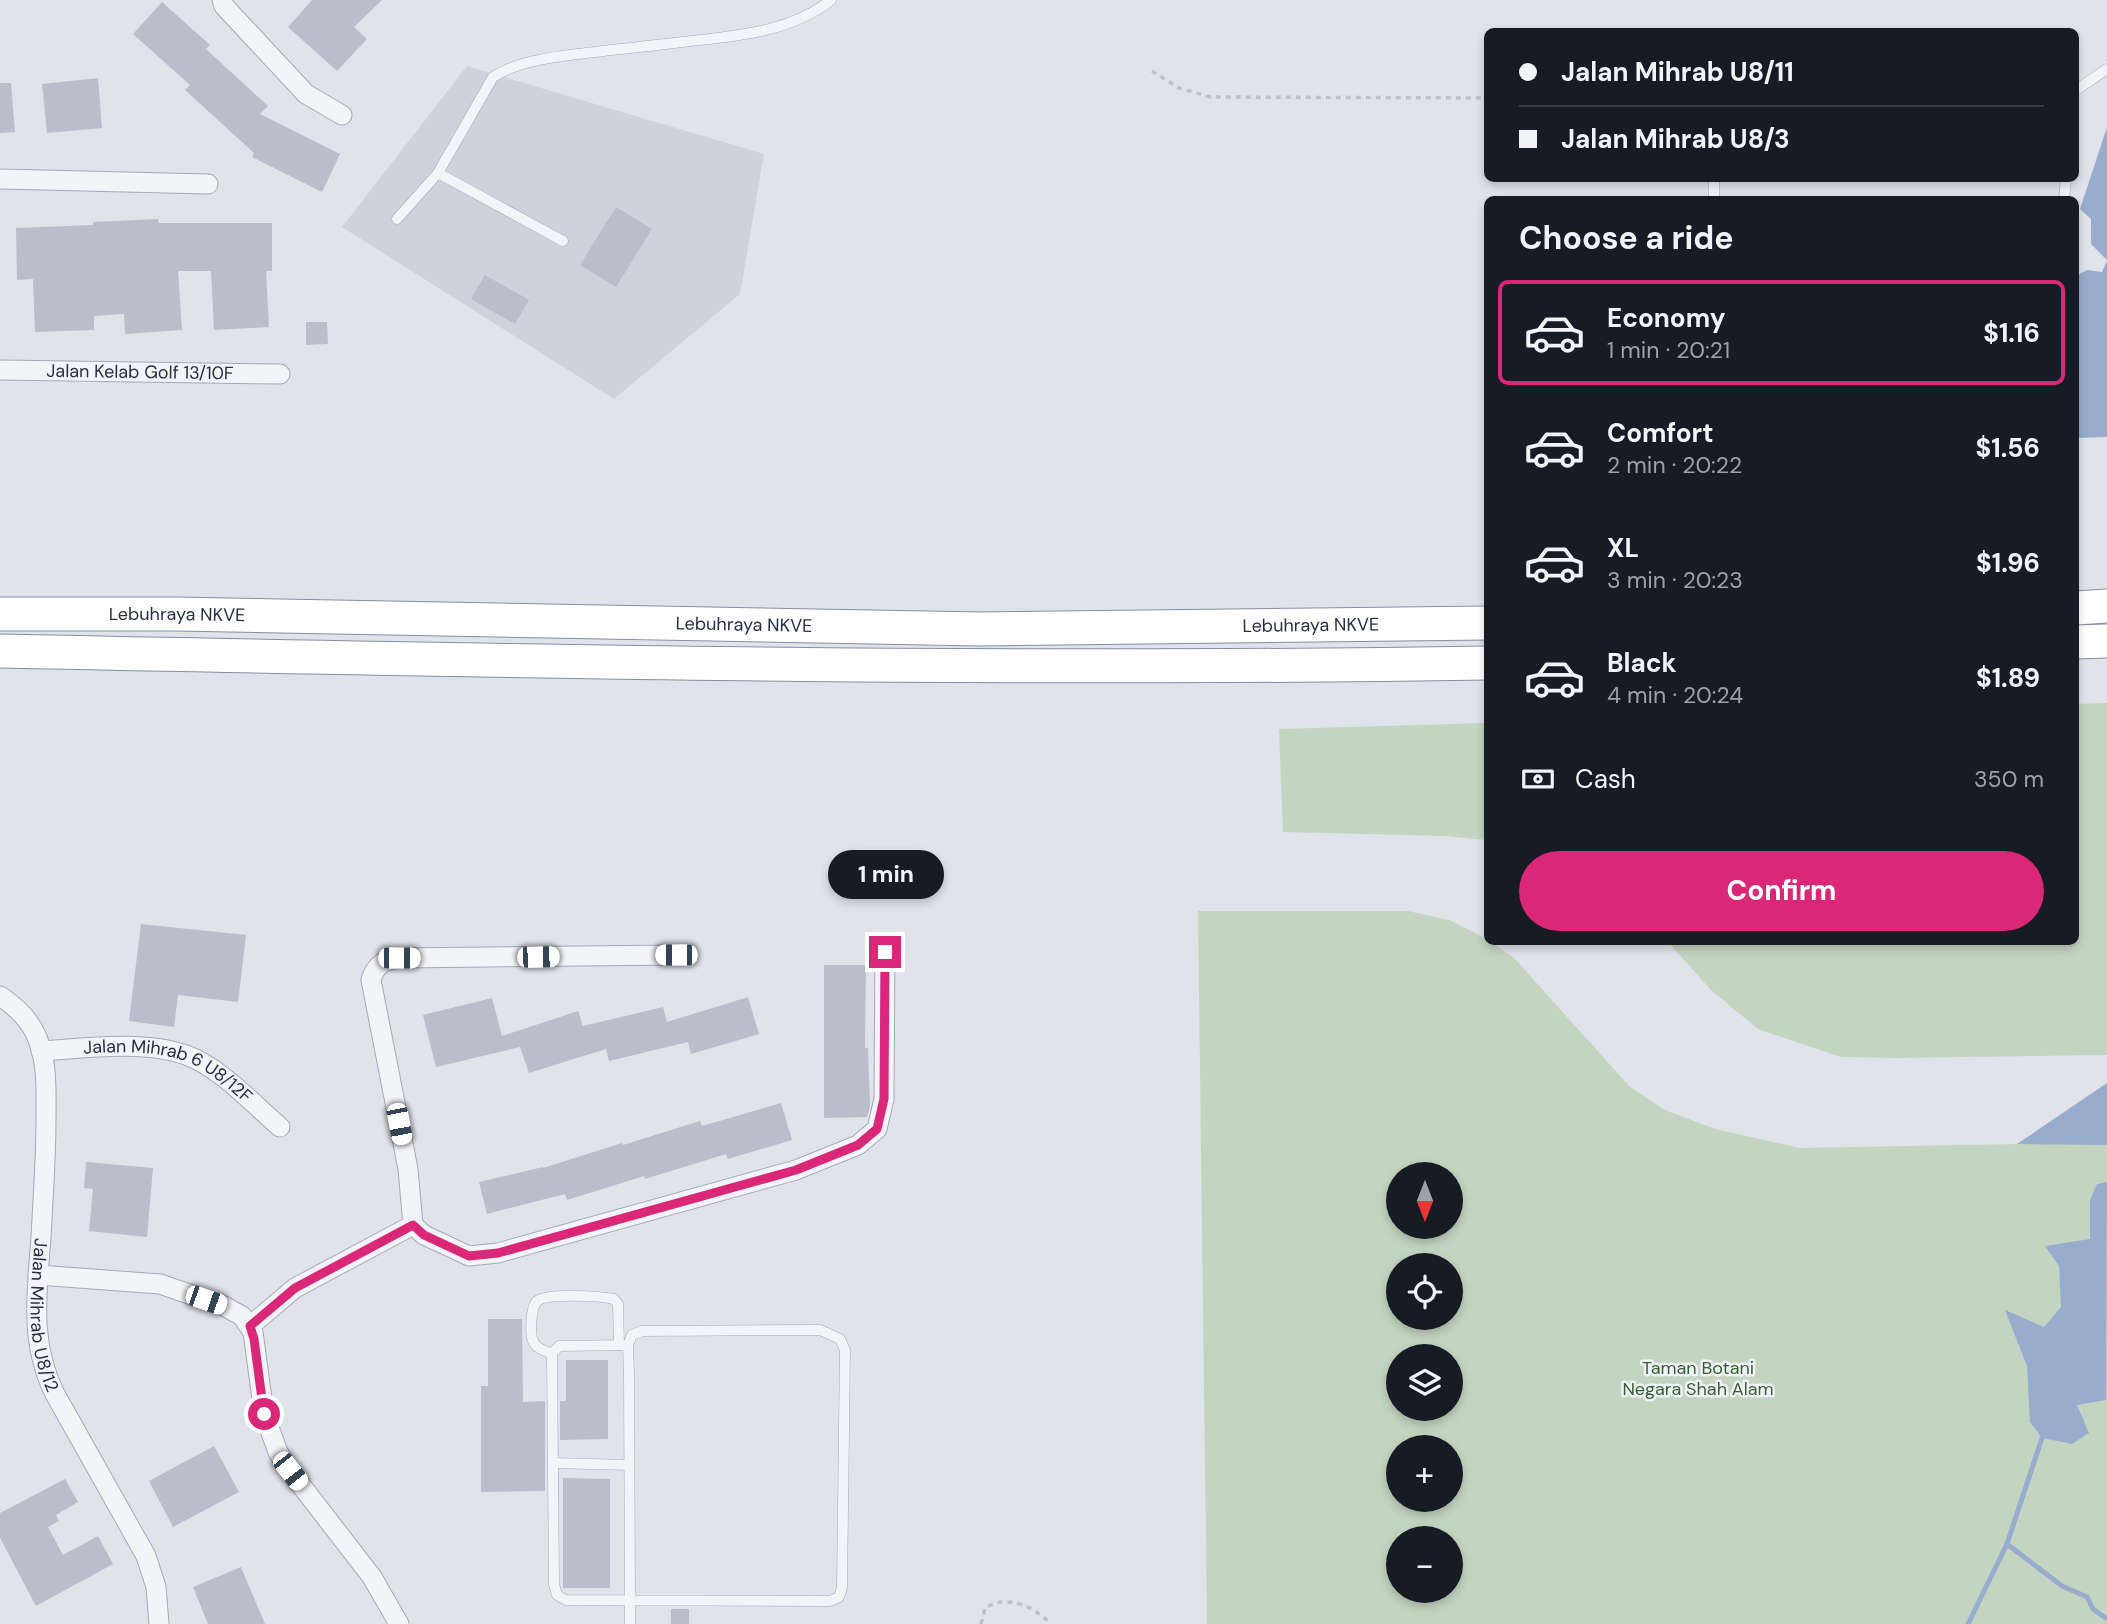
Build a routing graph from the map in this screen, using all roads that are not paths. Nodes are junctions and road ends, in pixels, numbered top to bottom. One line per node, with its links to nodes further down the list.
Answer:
1 (222, 0): 5 (street)
2 (831, 0): 6 (lane)
3 (2107, 69): 4 (lane)
4 (2079, 88)
5 (342, 115)
6 (438, 173): 9 (lane); 10 (lane)
7 (0, 179): 8 (street)
8 (208, 184)
9 (397, 219)
10 (564, 240)
11 (0, 370): 12 (street, Jalan Kelab Golf 13/10F)
12 (280, 373)
13 (2107, 606): 14 (highway)
14 (2079, 608)
15 (0, 614): 16 (highway, Lebuhraya NKVE)
16 (1484, 623)
17 (2107, 641): 18 (highway)
18 (2079, 642)
19 (0, 651): 20 (highway, Lebuhraya NKVE)
20 (1484, 663)
21 (885, 952): 26 (street)
22 (676, 955): 26 (street)
23 (0, 996): 24 (street, Jalan Mihrab U8/12)
24 (41, 1051): 25 (street, Jalan Mihrab 6 U8/12F); 27 (street, Jalan Mihrab U8/12)
25 (280, 1127)
26 (413, 1225): 28 (street)
27 (38, 1275): 28 (street); 34 (street, Jalan Mihrab U8/12)
28 (250, 1326): 35 (street)
29 (624, 1345): 30 (lane); 30 (lane); 32 (lane); 33 (lane)
30 (552, 1354): 31 (lane)
31 (553, 1463): 32 (lane); 33 (lane)
32 (629, 1465): 33 (lane)
33 (630, 1601): 36 (lane)
34 (159, 1624)
35 (399, 1624)
36 (630, 1624)

